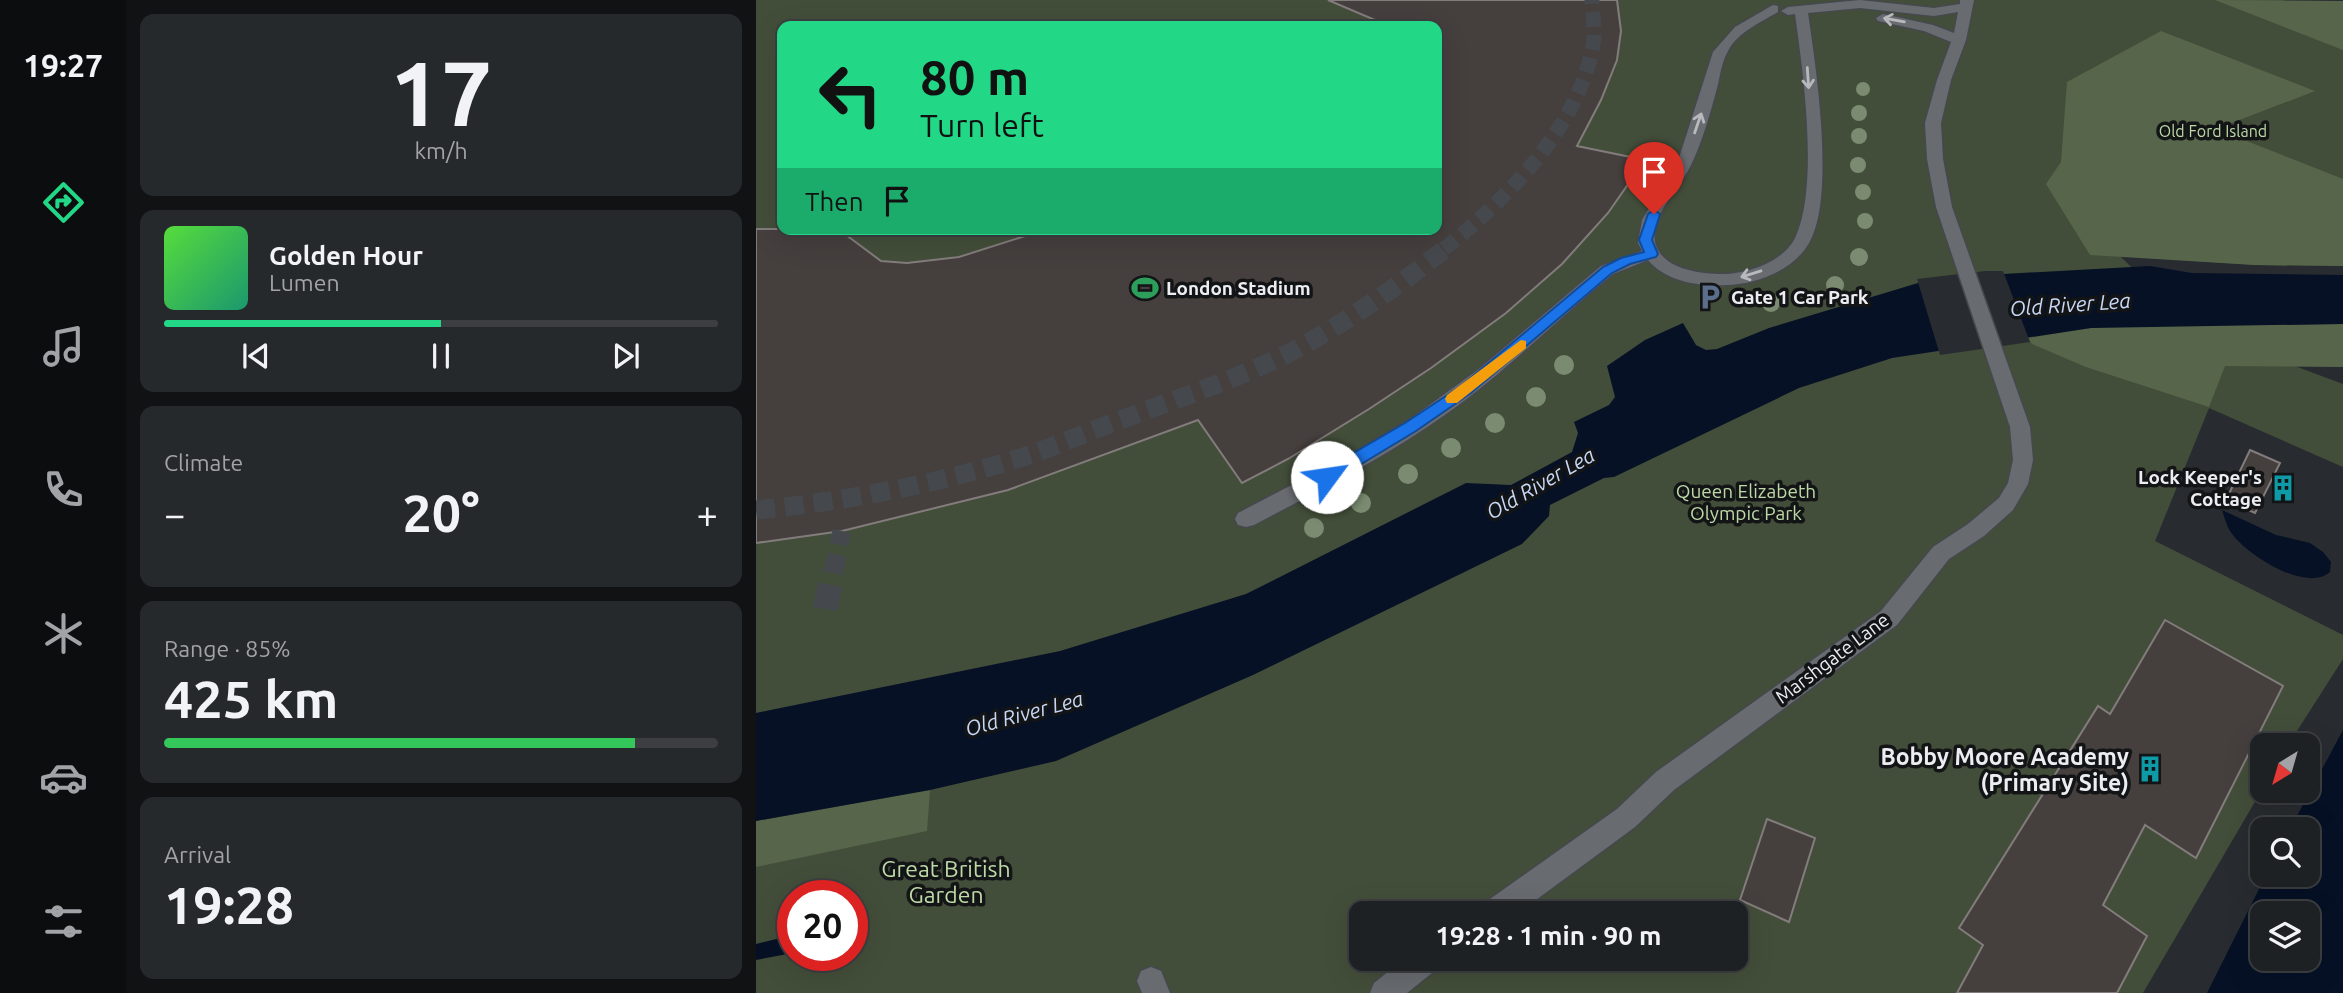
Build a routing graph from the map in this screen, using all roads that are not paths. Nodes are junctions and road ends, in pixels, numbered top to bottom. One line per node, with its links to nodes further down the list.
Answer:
1 (1967, 3): 3 (street); 4 (street, Marshgate Lane)
2 (1769, 4): 3 (street); 5 (street, one-way to 2)
3 (1811, 8): 4 (street, one-way to 3); 5 (street, one-way to 5)
4 (1959, 40): 7 (street, Marshgate Lane)
5 (1651, 254): 6 (street)
6 (1246, 519)
7 (1511, 901)
8 (1412, 971): 9 (street)
9 (1384, 993)

